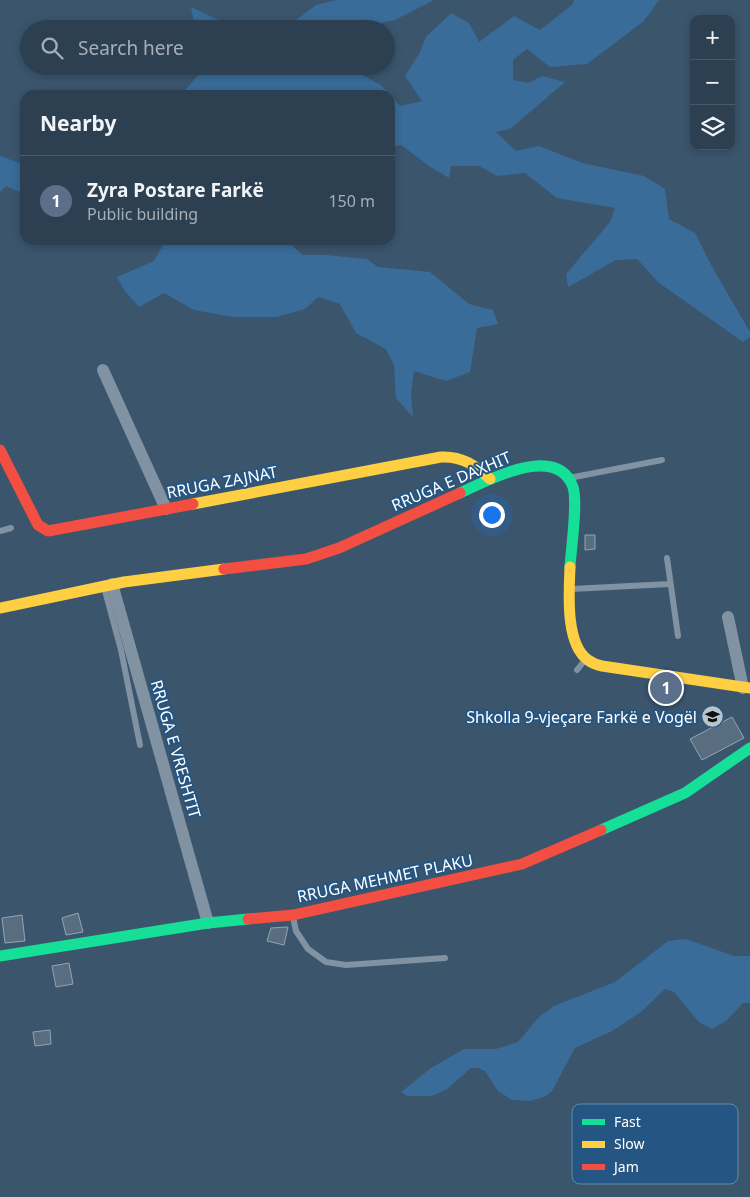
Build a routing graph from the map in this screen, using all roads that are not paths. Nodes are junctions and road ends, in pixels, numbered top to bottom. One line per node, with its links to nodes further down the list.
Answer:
1 (103, 370): 6 (street)
2 (0, 450): 6 (street, RRUGA ZAJNAT)
3 (662, 460): 5 (lane)
4 (490, 478): 5 (street, RRUGA E DAXHIT); 6 (street, RRUGA ZAJNAT); 11 (street, RRUGA E DAXHIT)
5 (568, 478): 12 (street)
6 (166, 509)
7 (11, 528): 8 (lane)
8 (0, 531)
9 (667, 558): 10 (lane)
10 (670, 584): 12 (lane); 15 (lane)
11 (108, 585): 13 (street, RRUGA E DAXHIT); 19 (lane); 22 (street, RRUGA E VRESHTIT)
12 (570, 590): 16 (street)
13 (0, 608)
14 (728, 617): 18 (street)
15 (678, 636)
16 (586, 659): 17 (lane); 18 (street)
17 (577, 670)
18 (746, 688)
19 (140, 744)
20 (750, 748): 21 (street, RRUGA MEHMET PLAKU)
21 (293, 915): 22 (street, RRUGA MEHMET PLAKU); 24 (lane)
22 (208, 924): 23 (street, RRUGA MEHMET PLAKU)
23 (0, 956)
24 (445, 958)

